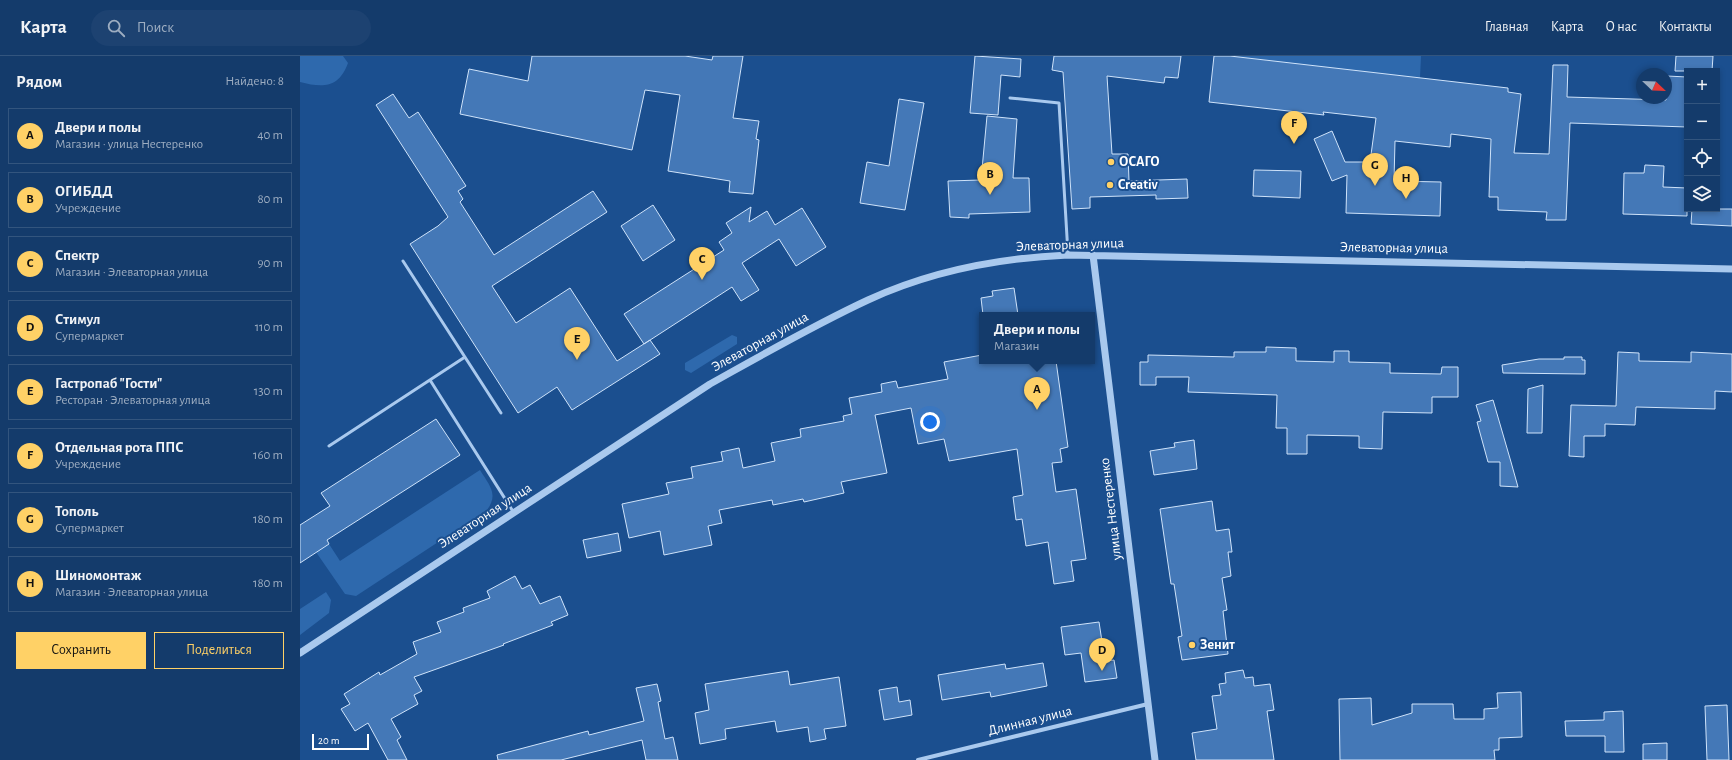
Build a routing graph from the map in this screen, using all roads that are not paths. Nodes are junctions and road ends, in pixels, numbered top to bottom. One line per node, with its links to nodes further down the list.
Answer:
1 (1010, 98): 2 (lane)
2 (1068, 255): 3 (street, Элеваторная улица); 10 (street, Элеваторная улица)
3 (1093, 255): 5 (street, Элеваторная улица); 12 (street, улица Нестеренко)
4 (403, 261): 6 (lane)
5 (1732, 270)
6 (465, 357): 7 (lane); 8 (lane)
7 (430, 380): 9 (lane); 10 (lane)
8 (501, 412)
9 (329, 446)
10 (514, 513): 11 (street, Элеваторная улица)
11 (300, 653)
12 (1148, 704): 13 (street, Длинная улица); 14 (street, улица Нестеренко)
13 (918, 760)
14 (1155, 760)

